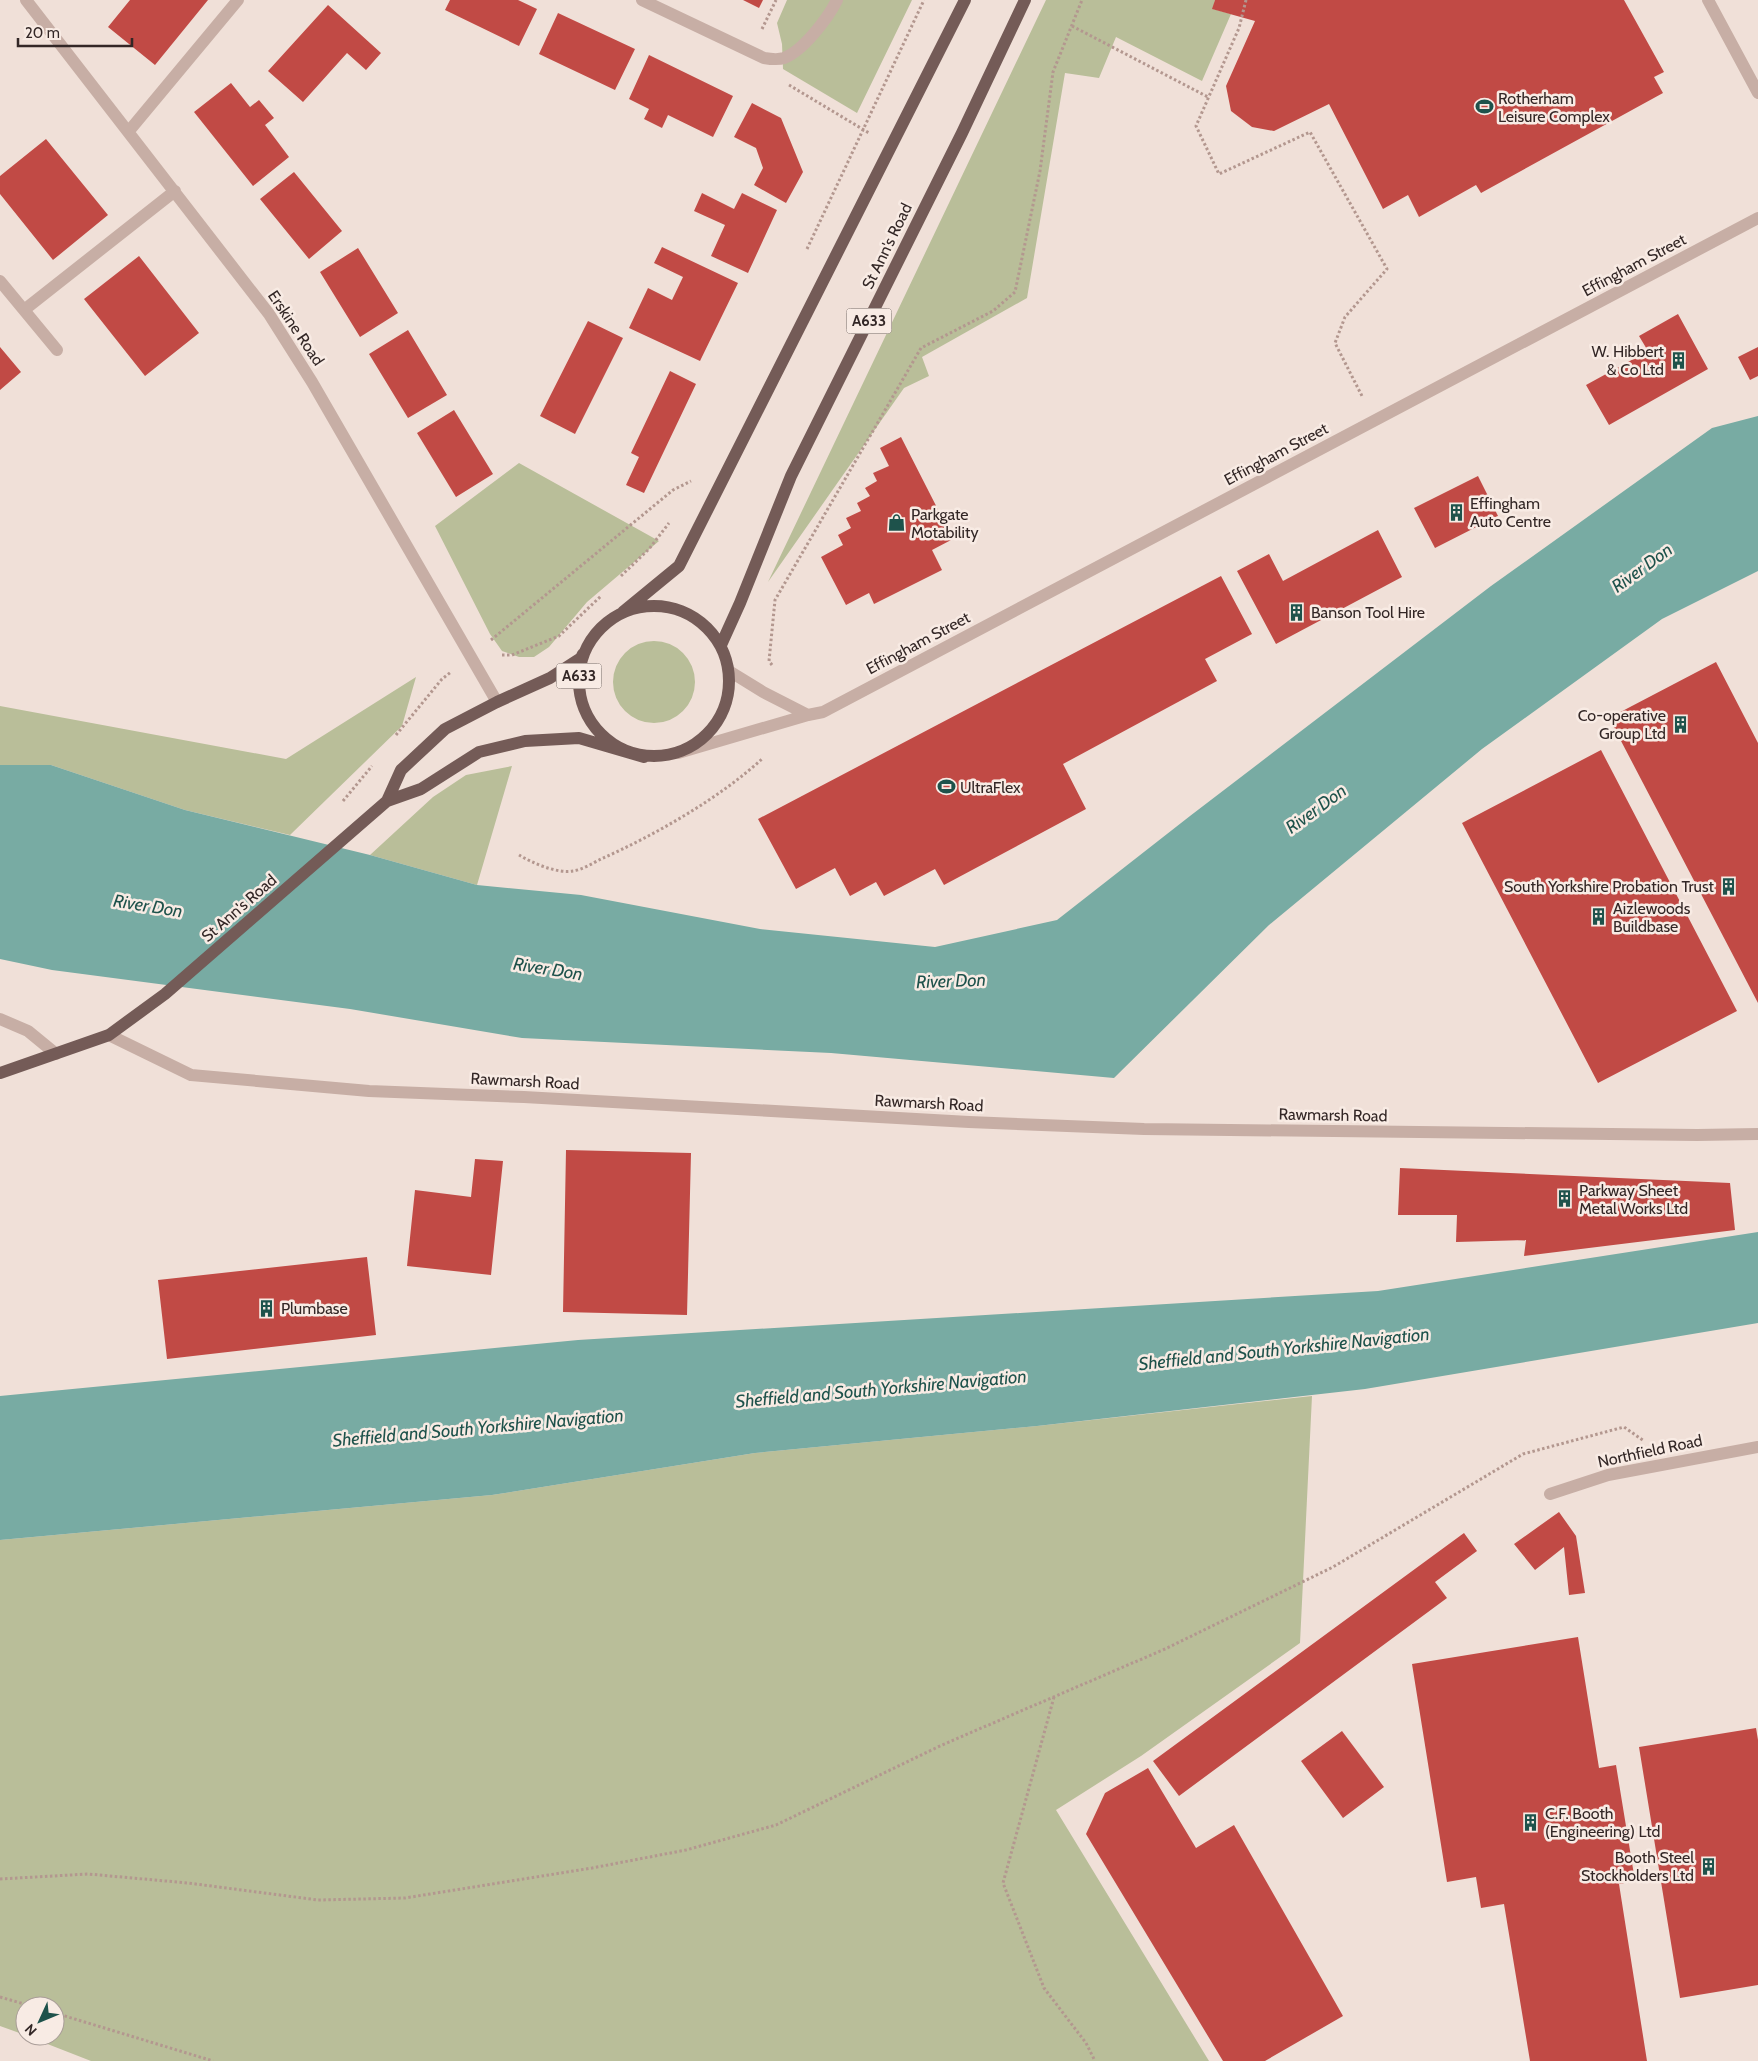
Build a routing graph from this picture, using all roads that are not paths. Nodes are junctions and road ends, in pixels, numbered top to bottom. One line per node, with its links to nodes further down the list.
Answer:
1 (26, 0): 9 (street, Erskine Road)
2 (238, 0): 9 (street)
3 (642, 0): 7 (street)
4 (966, 0): 15 (main road, St Ann's Road / A633)
5 (1026, 0): 16 (main road, St Ann's Road / A633)
6 (1708, 0): 8 (street)
7 (834, 5)
8 (1758, 94)
9 (129, 131): 10 (street, Erskine Road)
10 (175, 191): 13 (street); 19 (street, Erskine Road)
11 (1758, 218): 20 (street, Effingham Street)
12 (0, 281): 13 (street)
13 (24, 310): 14 (street)
14 (57, 350)
15 (623, 612): 16 (main road, St Ann's Road / A633); 17 (main road, St Ann's Road / A633)
16 (721, 645): 18 (main road, St Ann's Road / A633)
17 (585, 651): 19 (main road, St Ann's Road / A633); 22 (main road, St Ann's Road / A633)
18 (729, 671): 20 (street); 21 (main road, St Ann's Road / A633)
19 (497, 702): 23 (main road, St Ann's Road / A633)
20 (808, 715): 21 (street, Effingham Street)
21 (678, 753): 22 (main road, St Ann's Road / A633)
22 (644, 757): 23 (main road, St Ann's Road / A633)
23 (387, 801): 25 (main road, St Ann's Road / A633)
24 (0, 1019): 26 (street)
25 (109, 1035): 26 (main road, A633); 28 (street, Rawmarsh Road)
26 (56, 1054): 27 (main road, A633)
27 (0, 1073)
28 (1758, 1134)
29 (1758, 1447): 30 (street, Northfield Road)
30 (1550, 1494)

